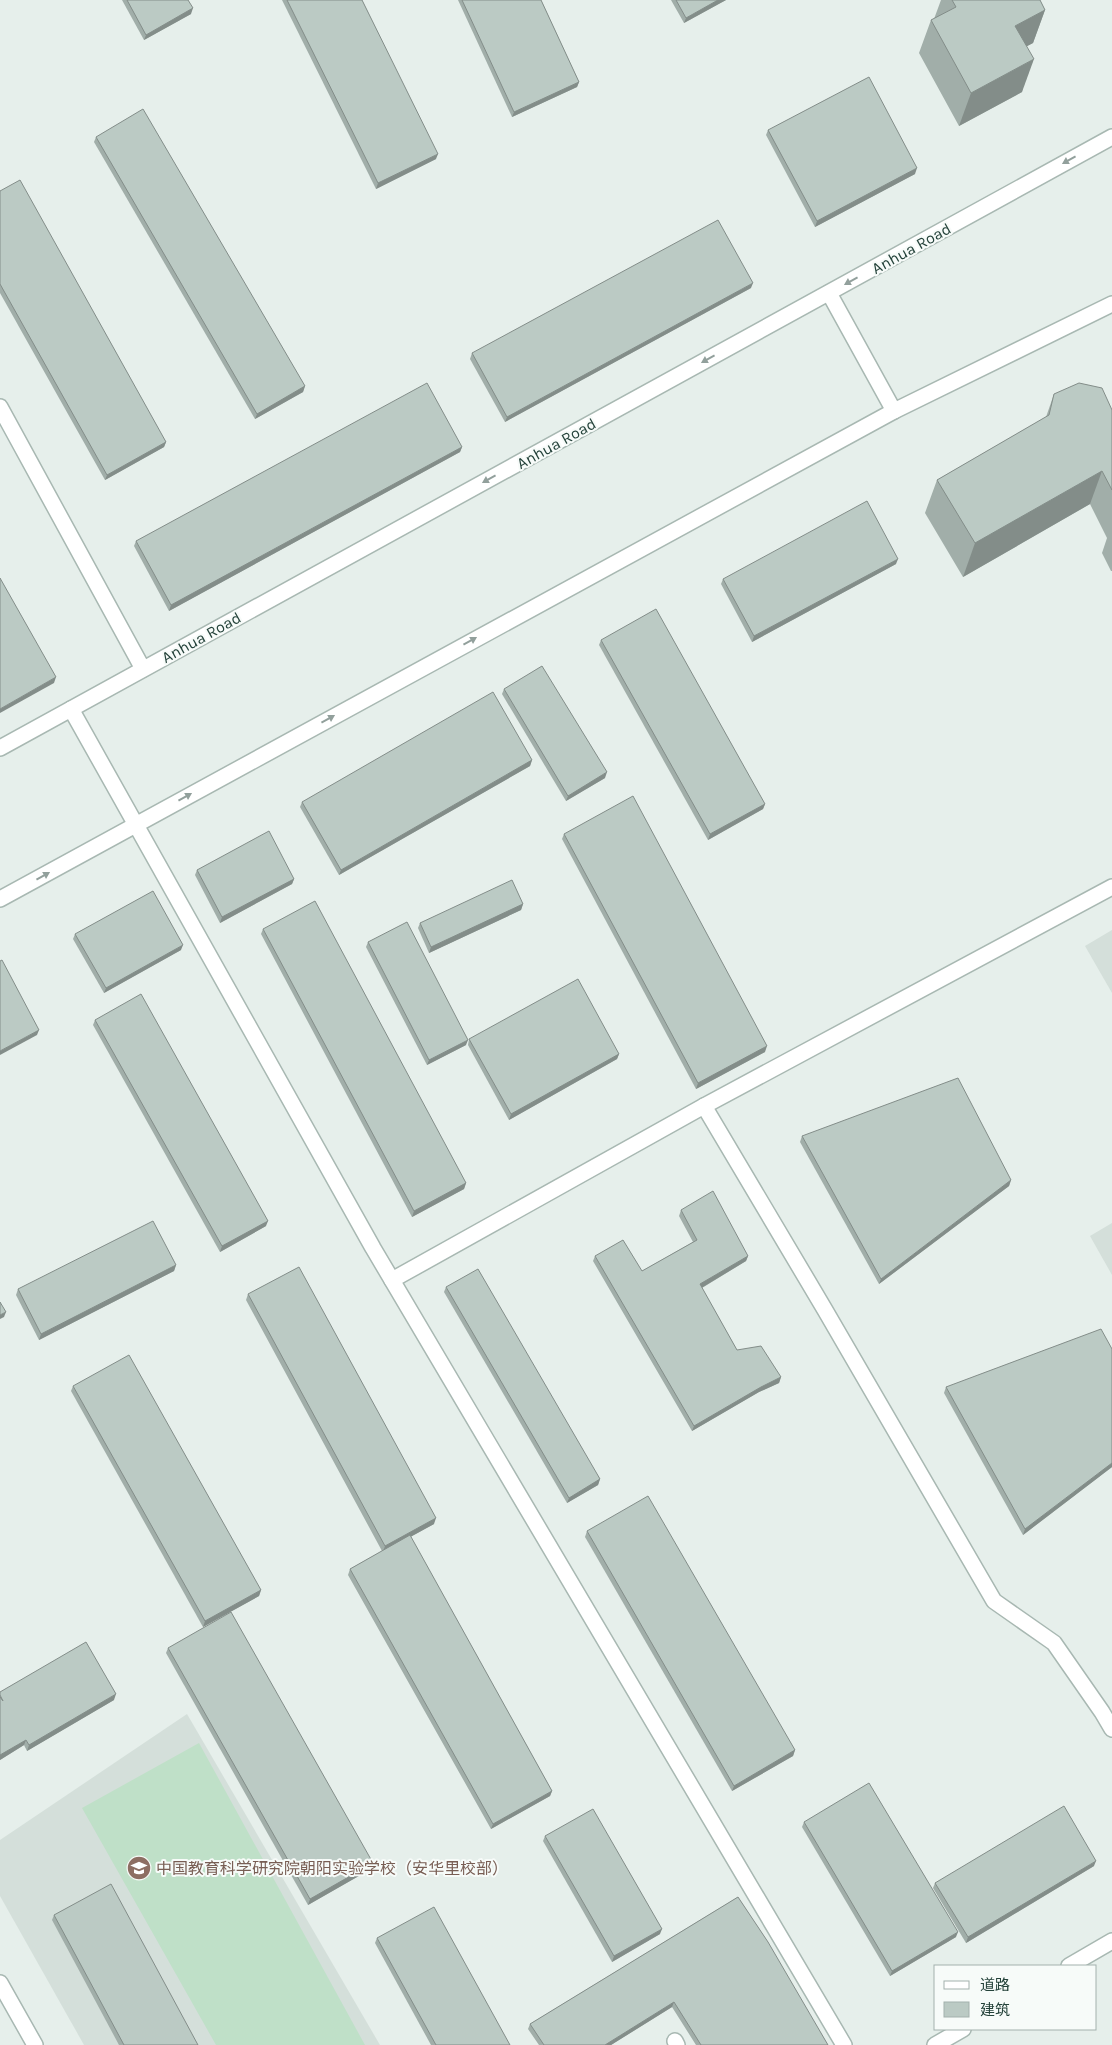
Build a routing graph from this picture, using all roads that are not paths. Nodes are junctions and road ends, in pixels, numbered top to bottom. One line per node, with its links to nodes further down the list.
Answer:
1 (1112, 136): 2 (street, Anhua Road, one-way to 2)
2 (829, 293): 5 (street); 6 (street, Anhua Road, one-way to 6)
3 (1112, 304): 5 (street)
4 (0, 408): 6 (street)
5 (894, 411): 9 (street, one-way to 5)
6 (143, 669): 7 (street, Anhua Road)
7 (70, 709): 8 (street, Anhua Road); 9 (street)
8 (0, 748)
9 (134, 825): 11 (street, one-way to 9); 13 (street)
10 (1112, 887): 12 (street)
11 (0, 899)
12 (704, 1106): 13 (street); 14 (street)
13 (392, 1280): 20 (street)
14 (1112, 1729)
15 (1112, 1941): 16 (street)
16 (1071, 1965)
17 (0, 1983): 19 (street)
18 (961, 2030): 21 (street)
19 (35, 2045)
20 (844, 2045)
21 (936, 2045)

